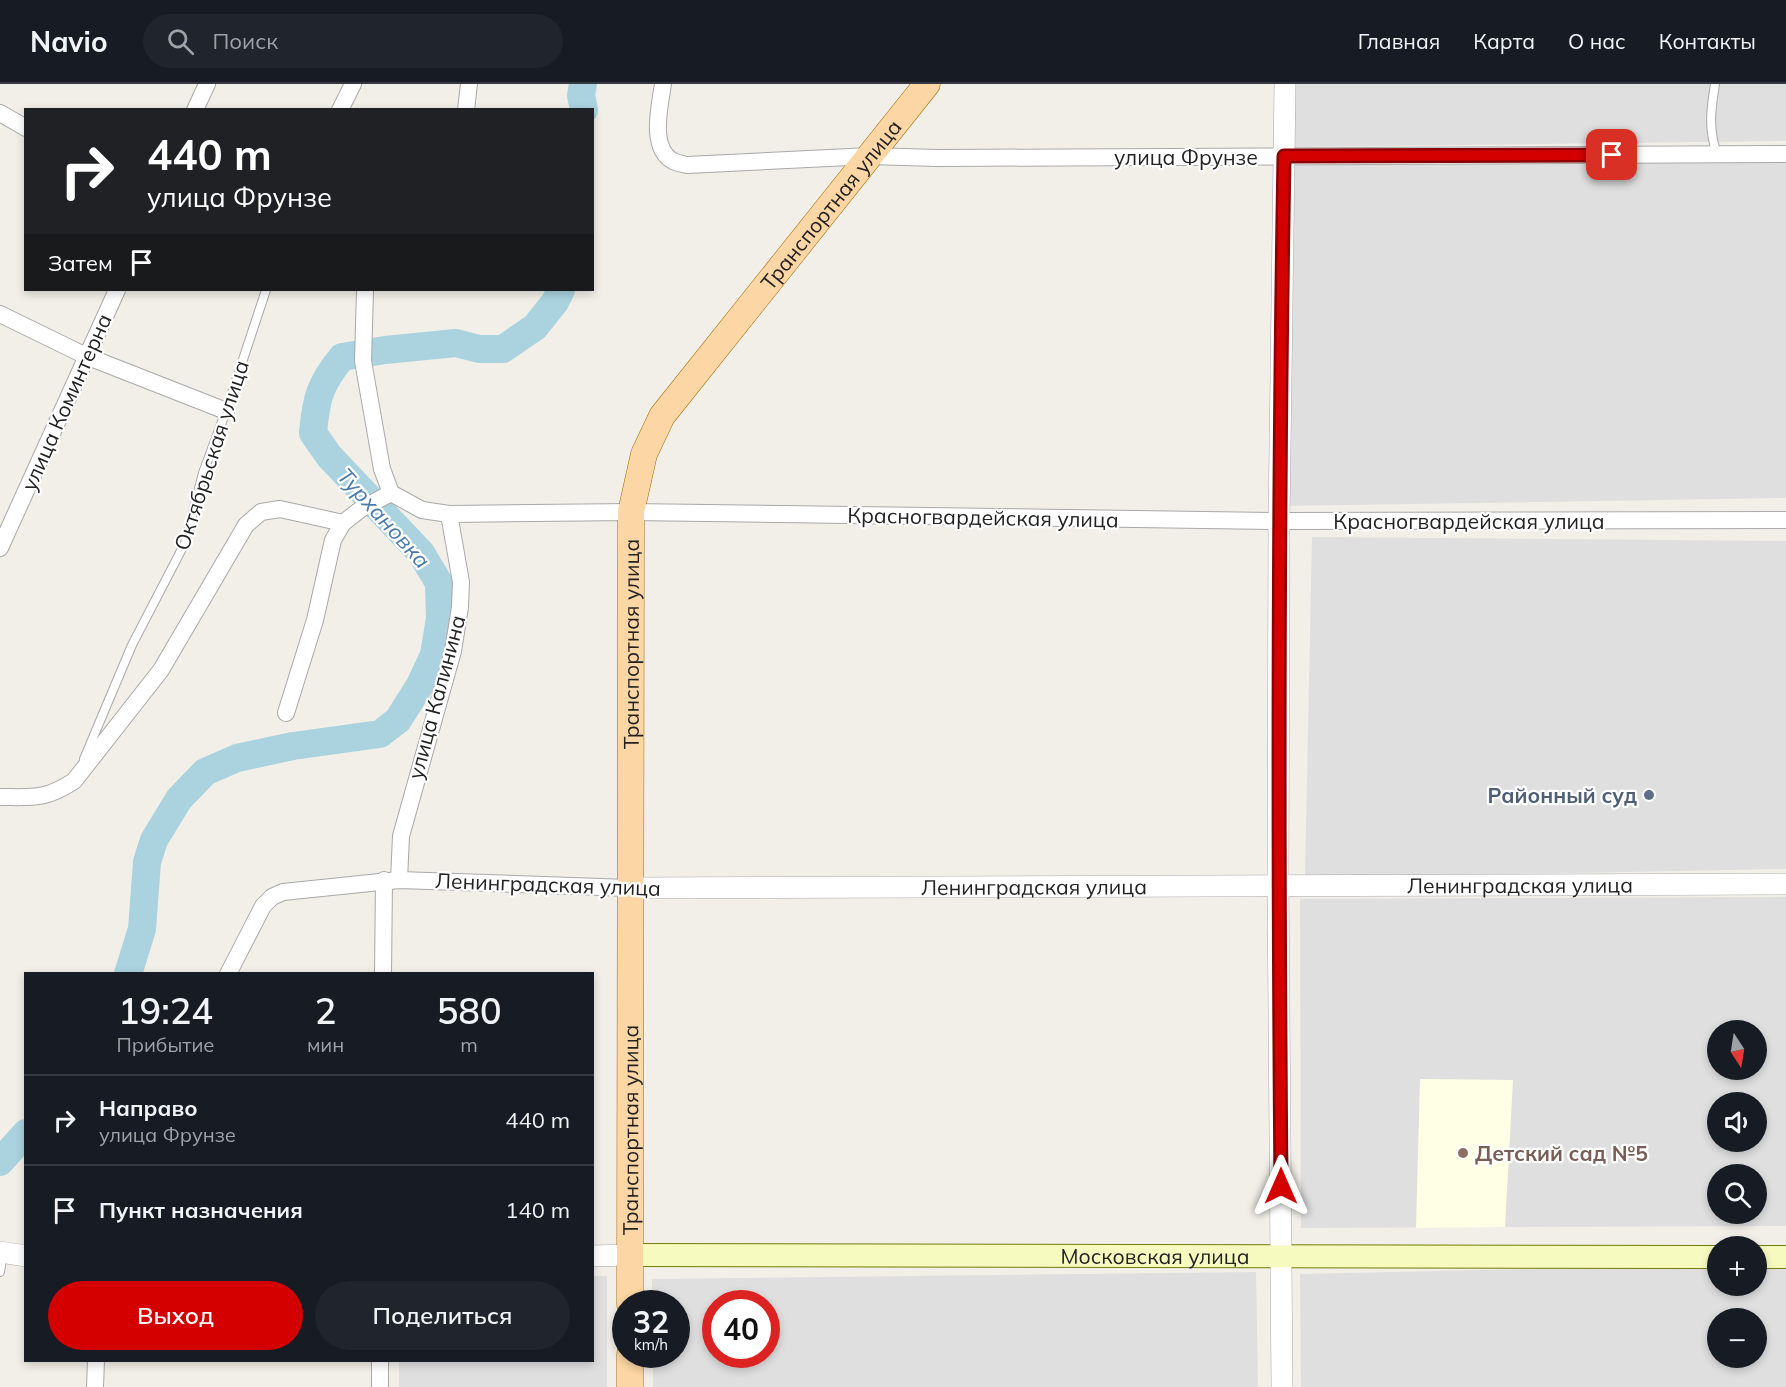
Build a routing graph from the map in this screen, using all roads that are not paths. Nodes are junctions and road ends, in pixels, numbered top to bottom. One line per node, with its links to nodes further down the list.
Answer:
1 (207, 84): 8 (street)
2 (352, 84): 9 (street)
3 (469, 84): 10 (street)
4 (663, 84): 15 (street, улица Фрунзе)
5 (927, 84): 15 (main road, Транспортная улица)
6 (1285, 84): 16 (street)
7 (1715, 84): 13 (lane)
8 (196, 108)
9 (341, 108)
10 (466, 108)
11 (0, 113): 12 (street)
12 (24, 127)
13 (1717, 154): 14 (street, улица Фрунзе); 16 (street, улица Фрунзе)
14 (1786, 154)
15 (870, 156): 16 (street, улица Фрунзе); 24 (main road, Транспортная улица)
16 (1284, 156): 27 (street)
17 (117, 291): 21 (street, улица Коминтерна)
18 (266, 291): 22 (lane, Октябрьская улица)
19 (365, 291): 23 (street)
20 (0, 314): 21 (street)
21 (86, 356): 22 (street); 29 (street, улица Коминтерна)
22 (226, 411): 31 (lane, Октябрьская улица)
23 (391, 493): 25 (street, Красногвардейская улица); 28 (street)
24 (631, 512): 25 (street, Красногвардейская улица); 27 (street, Красногвардейская улица); 36 (main road, Транспортная улица)
25 (449, 514): 33 (street, улица Калинина)
26 (1786, 520): 27 (street, Красногвардейская улица)
27 (1279, 521): 35 (street)
28 (343, 523): 30 (street); 31 (street)
29 (0, 548)
30 (286, 712)
31 (75, 781): 32 (street)
32 (0, 797)
33 (392, 880): 36 (street, Ленинградская улица); 37 (street, Ленинградская улица); 38 (street, улица Калинина)
34 (1786, 884): 35 (street, Ленинградская улица)
35 (1278, 885): 36 (street, Ленинградская улица); 42 (street)
36 (629, 888): 39 (main road, Транспортная улица)
37 (229, 972)
38 (383, 972)
39 (630, 1255): 41 (street, Московская улица); 42 (main road, Московская улица); 47 (main road, Транспортная улица)
40 (24, 1256): 46 (street)
41 (594, 1256)
42 (1281, 1256): 43 (main road, Московская улица); 54 (street)
43 (1707, 1257)
44 (1767, 1257): 45 (main road)
45 (1786, 1257)
46 (1, 1259)
47 (630, 1290)
48 (96, 1362): 51 (street)
49 (380, 1362): 52 (street)
50 (630, 1368): 53 (main road)
51 (95, 1387)
52 (380, 1387)
53 (630, 1387)
54 (1282, 1387)

